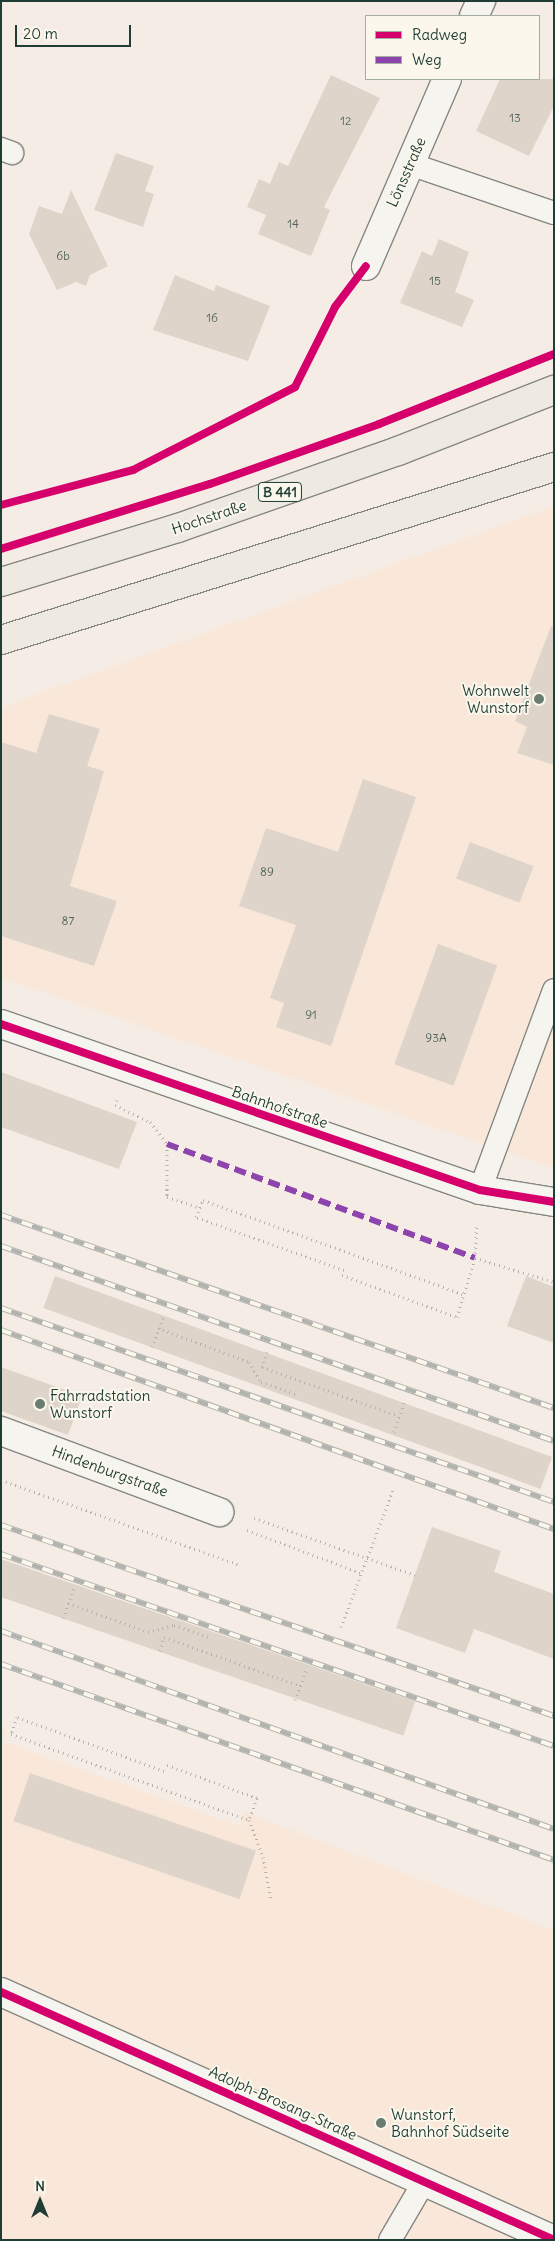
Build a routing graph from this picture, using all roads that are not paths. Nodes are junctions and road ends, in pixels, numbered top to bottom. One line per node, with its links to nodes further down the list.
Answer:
1 (481, 1): 2 (street)
2 (474, 15)
3 (447, 80): 4 (street, Lönsstraße)
4 (410, 164): 5 (lane); 6 (street, Lönsstraße)
5 (554, 214)
6 (366, 266)
7 (554, 390): 9 (main road, Hochstraße / B 441)
8 (554, 466): 10 (main road)
9 (1, 582)
10 (1, 640)
11 (554, 990): 13 (lane)
12 (1, 1024): 13 (street, Bahnhofstraße)
13 (480, 1190): 14 (street, Bahnhofstraße)
14 (554, 1202)
15 (1, 1431): 16 (street, Hindenburgstraße)
16 (219, 1512)
17 (1, 1992): 18 (street, Adolph-Brosang-Straße)
18 (425, 2180): 19 (lane); 20 (street, Adolph-Brosang-Straße)
19 (390, 2240)
20 (554, 2240)

